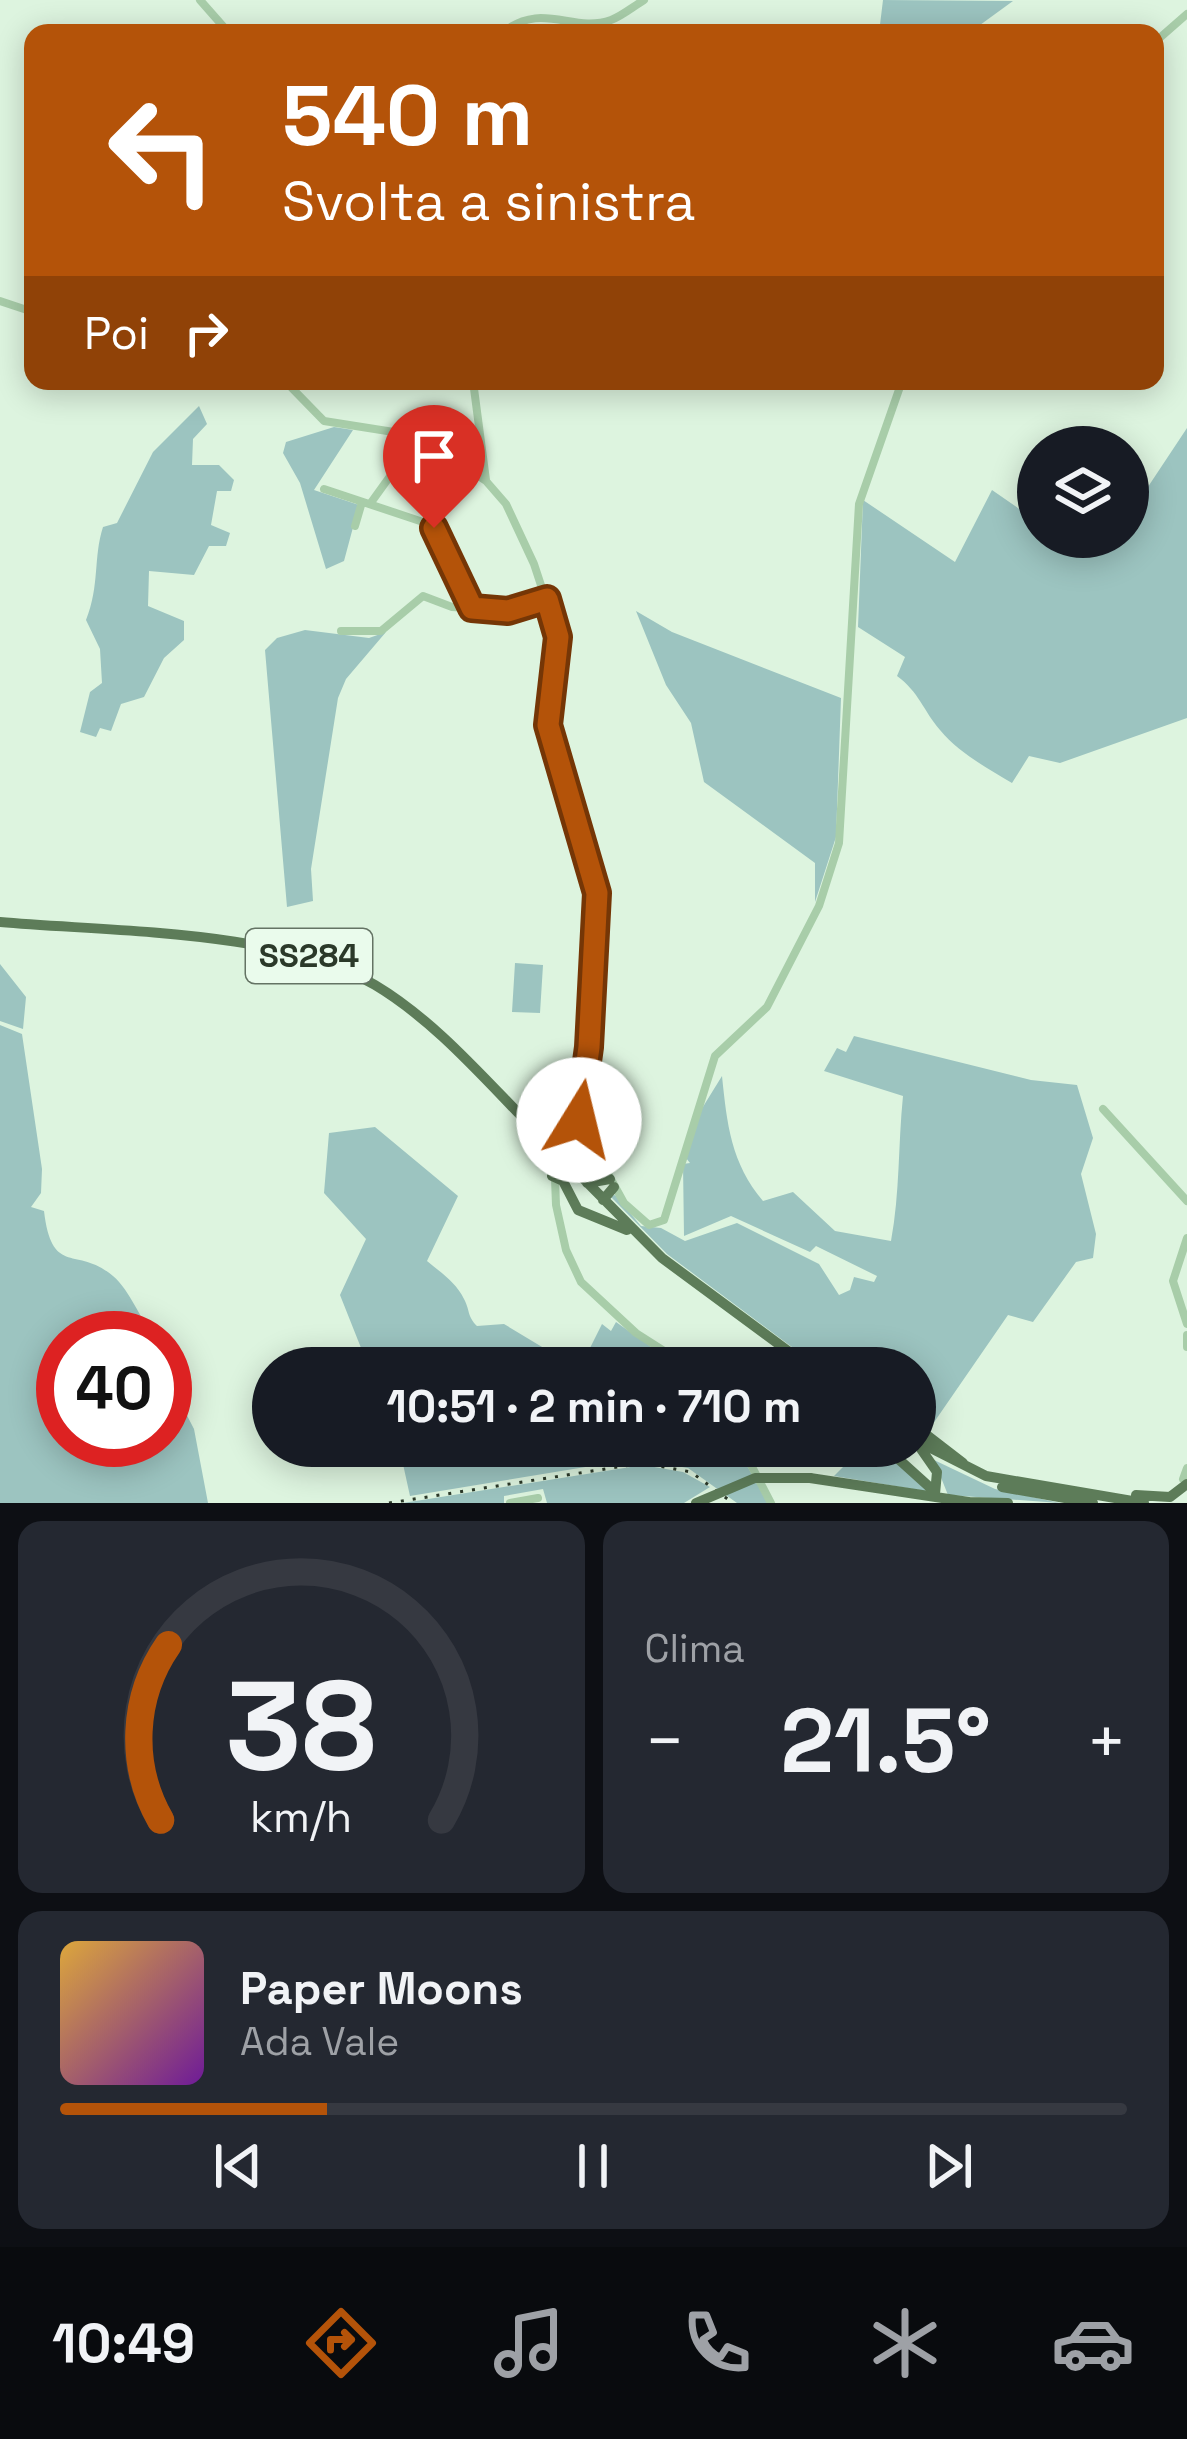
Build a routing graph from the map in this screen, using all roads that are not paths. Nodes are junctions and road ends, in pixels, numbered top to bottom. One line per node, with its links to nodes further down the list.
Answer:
1 (200, 0): 4 (street)
2 (644, 0): 5 (street)
3 (1187, 14): 6 (street)
4 (221, 24)
5 (516, 24)
6 (1164, 34)
7 (294, 390): 10 (street)
8 (474, 390): 11 (street)
9 (899, 390): 22 (street)
10 (419, 436): 11 (street); 13 (street)
11 (486, 481): 15 (street)
12 (324, 490): 13 (street)
13 (366, 503): 14 (street); 16 (street)
14 (355, 526)
15 (547, 599): 16 (street); 20 (street)
16 (472, 608): 17 (street)
17 (341, 631)
18 (0, 922): 23 (main road, SS284)
19 (1103, 1109): 24 (street)
20 (579, 1120): 21 (street); 22 (street)
21 (552, 1176): 25 (main road); 30 (street)
22 (612, 1183): 23 (main road); 23 (main road)
23 (596, 1192): 25 (main road); 27 (main road, SS284)
24 (1187, 1201)
25 (578, 1210): 27 (main road)
26 (1187, 1238): 28 (street)
27 (645, 1241): 31 (main road, SS284)
28 (1187, 1324)
29 (1187, 1335): 32 (street)
30 (658, 1347)
31 (784, 1347)
32 (1187, 1347)
33 (936, 1442): 41 (main road)
34 (936, 1454): 41 (main road)
35 (936, 1454): 50 (main road)
36 (753, 1467): 48 (street)
37 (911, 1467): 43 (main road)
38 (933, 1467): 43 (main road)
39 (1187, 1468): 40 (street)
40 (1185, 1481): 42 (main road)
41 (1040, 1488): 42 (main road)
42 (1067, 1492): 51 (main road)
43 (935, 1495): 45 (main road); 47 (main road, bridge)
44 (538, 1498): 46 (street)
45 (969, 1502): 49 (main road)
46 (510, 1503)
47 (696, 1503)
48 (771, 1503)
49 (1008, 1503)
50 (1093, 1503)
51 (1144, 1503)

